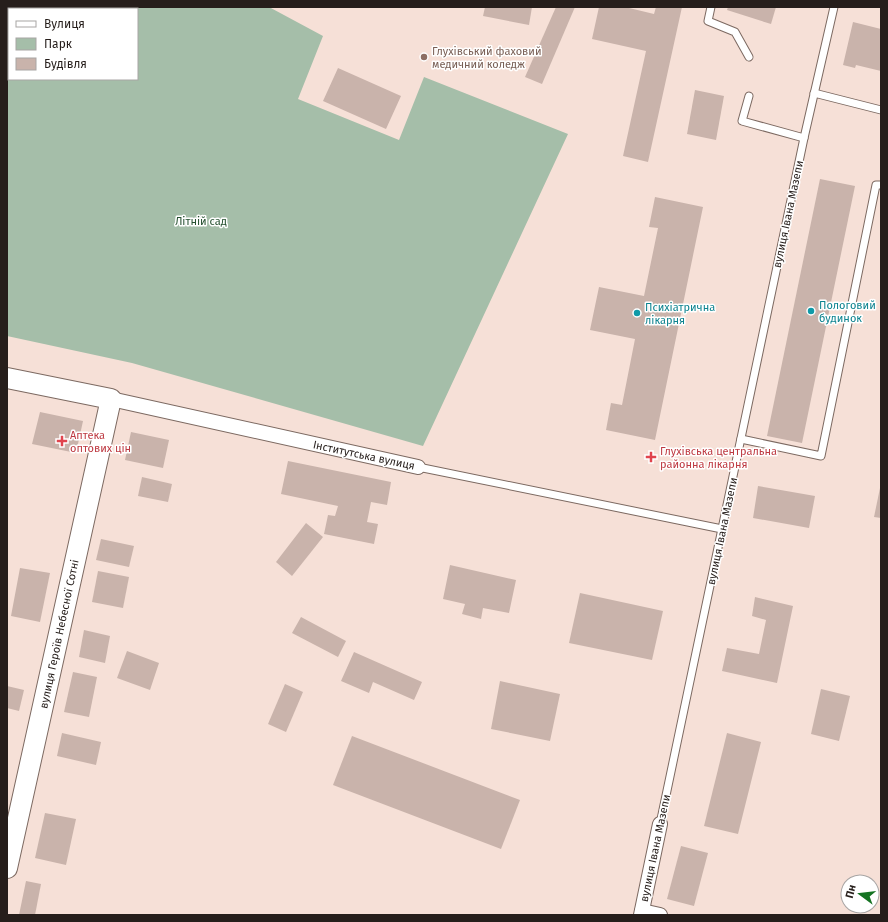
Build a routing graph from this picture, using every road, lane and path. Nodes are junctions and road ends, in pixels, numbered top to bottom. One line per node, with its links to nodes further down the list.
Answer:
1 (711, 7): 3 (lane)
2 (834, 7): 4 (lane, вулиця Івана Мазепи)
3 (749, 57)
4 (814, 93): 6 (lane); 7 (lane, вулиця Івана Мазепи)
5 (749, 96): 7 (lane)
6 (881, 110)
7 (804, 138): 11 (lane, вулиця Івана Мазепи)
8 (881, 185): 11 (lane)
9 (7, 378): 10 (street, Інститутська вулиця)
10 (111, 399): 12 (street, Інститутська вулиця); 15 (street, вулиця Героїв Небесної Сотні)
11 (742, 439): 13 (lane, вулиця Івана Мазепи)
12 (418, 467): 13 (lane, Інститутська вулиця)
13 (722, 529): 14 (lane, вулиця Івана Мазепи)
14 (660, 824): 16 (street, вулиця Івана Мазепи)
15 (7, 868)
16 (641, 913): 17 (street)
17 (660, 915)

